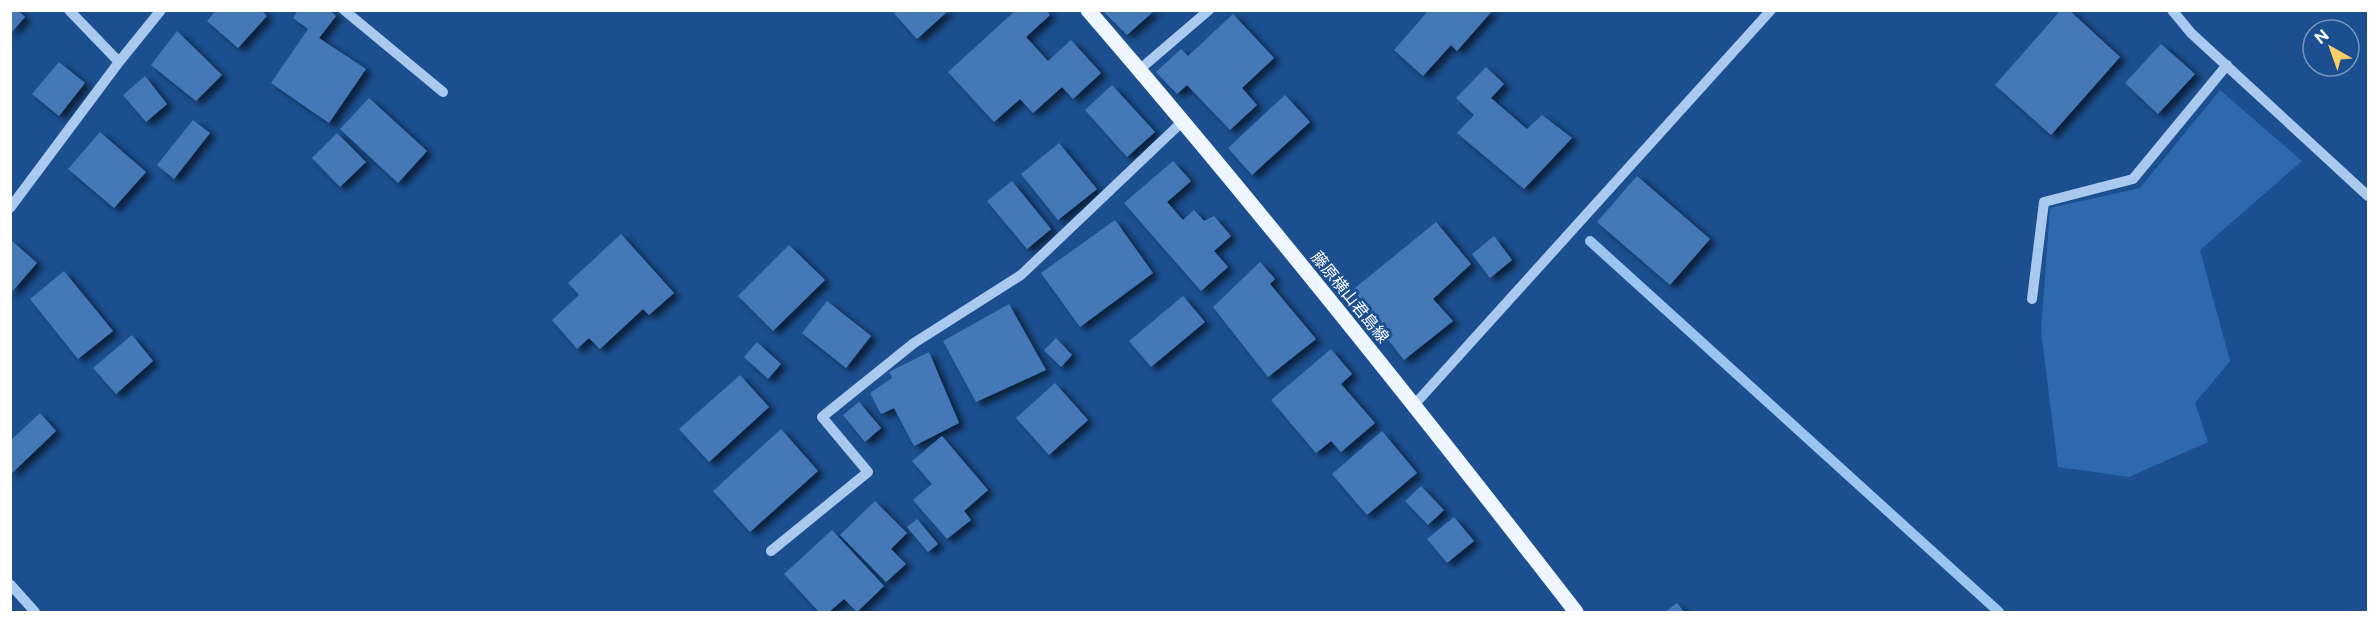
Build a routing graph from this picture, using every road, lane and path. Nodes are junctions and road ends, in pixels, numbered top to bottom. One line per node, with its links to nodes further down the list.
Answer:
1 (69, 10): 8 (street)
2 (161, 10): 8 (street)
3 (344, 10): 11 (street)
4 (1088, 10): 10 (main road, 藤原横山君島線)
5 (1209, 10): 10 (street)
6 (1771, 10): 16 (street)
7 (2172, 10): 9 (street)
8 (119, 62): 14 (street)
9 (2227, 65): 13 (street); 15 (street)
10 (1139, 70): 12 (main road, 藤原横山君島線)
11 (442, 92)
12 (1183, 122): 16 (main road, 藤原横山君島線); 17 (street)
13 (2368, 196)
14 (10, 208)
15 (2032, 299)
16 (1415, 404): 20 (main road, 藤原横山君島線)
17 (771, 551)
18 (10, 584): 19 (street)
19 (35, 612)
20 (1576, 612)

